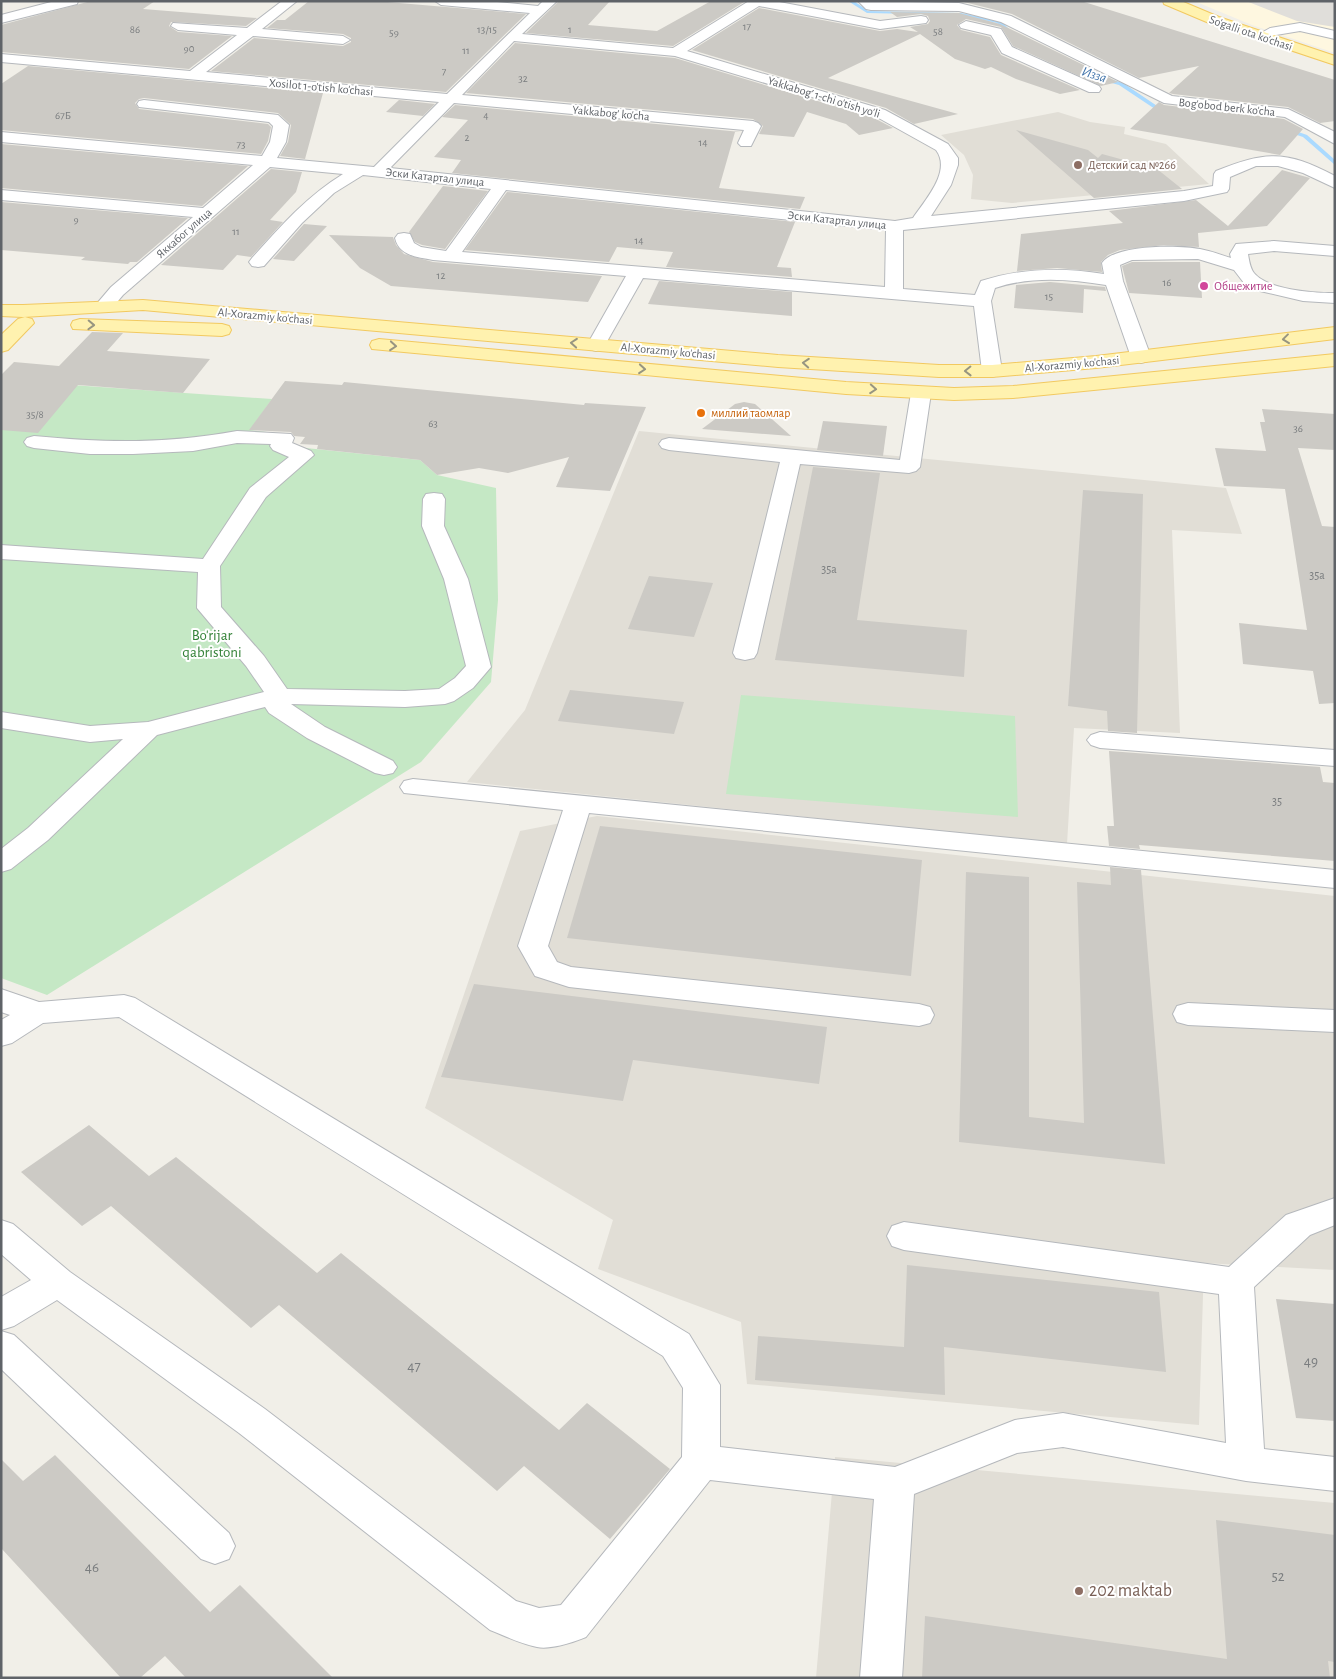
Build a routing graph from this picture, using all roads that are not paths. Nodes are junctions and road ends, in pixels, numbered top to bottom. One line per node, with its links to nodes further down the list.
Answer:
1 (72, 1): 9 (street)
2 (291, 1): 15 (street)
3 (441, 1): 8 (street)
4 (864, 1): 29 (street, Bog'obod berk ko'cha)
5 (1169, 1): 23 (main road, So'galli ota ko'chasi)
6 (1194, 1): 16 (main road, So'galli ota ko'chasi)
7 (758, 2): 11 (street); 20 (street)
8 (546, 5): 18 (street)
9 (1, 19)
10 (1328, 20): 14 (street)
11 (936, 21)
12 (952, 21): 25 (street)
13 (178, 26): 15 (street)
14 (1300, 27): 16 (street); 17 (street)
15 (249, 32): 19 (street); 24 (street)
16 (1270, 32): 21 (main road, So'galli ota ko'chasi)
17 (1335, 35)
18 (511, 37): 20 (street, Yakkabog' 1-chi o'tish yo'li); 26 (street)
19 (343, 40)
20 (676, 52): 38 (street, Yakkabog' 1-chi o'tish yo'li)
21 (1335, 53)
22 (1, 58): 24 (street, Xosilot 1-o'tish ko'chasi)
23 (1335, 61)
24 (193, 75): 26 (street, Xosilot 1-o'tish ko'chasi)
25 (1094, 89)
26 (450, 99): 30 (street, Yakkabog' ko'cha); 33 (street)
27 (144, 104): 31 (street)
28 (1, 137): 31 (street, Эски Катартал улица)
29 (1335, 139)
30 (746, 143)
31 (267, 161): 32 (street, Эски Катартал улица); 37 (street, Яккабог улица)
32 (360, 170): 33 (street, Эски Катартал улица); 43 (street)
33 (378, 172): 35 (street, Эски Катартал улица)
34 (1335, 183): 38 (street, Эски Катартал улица)
35 (502, 185): 39 (street, Эски Катартал улица); 42 (street)
36 (1, 194): 37 (street)
37 (208, 213): 50 (street, Яккабог улица)
38 (919, 222): 39 (street, Эски Катартал улица)
39 (895, 226): 47 (street)
40 (404, 238): 42 (street)
41 (1335, 251): 44 (street)
42 (451, 256): 45 (street)
43 (258, 262)
44 (1241, 266): 46 (street); 48 (street)
45 (637, 272): 47 (street); 56 (street)
46 (1114, 281): 49 (street); 58 (street)
47 (894, 294): 49 (street)
48 (1333, 299)
49 (982, 301): 60 (street)
50 (103, 307): 51 (main road, Al-Xorazmiy ko'chasi); 56 (main road, Al-Xorazmiy ko'chasi, one-way to 50)
51 (24, 317): 52 (main road, Al-Xorazmiy ko'chasi); 53 (main road, Al-Xorazmiy ko'chasi, one-way to 53); 57 (main road)
52 (2, 319)
53 (239, 332)
54 (1335, 333): 58 (main road, Al-Xorazmiy ko'chasi, one-way to 58)
55 (366, 344): 61 (main road, Al-Xorazmiy ko'chasi, one-way to 61)
56 (596, 344): 60 (main road, Al-Xorazmiy ko'chasi, one-way to 56)
57 (1, 346)
58 (1141, 357): 60 (main road, Al-Xorazmiy ko'chasi)
59 (1331, 361): 61 (main road, Al-Xorazmiy ko'chasi)
60 (992, 371)
61 (921, 392): 64 (street)
62 (34, 442): 67 (street)
63 (669, 444): 64 (street)
64 (795, 457): 68 (street)
65 (434, 499): 69 (street)
66 (1, 552): 67 (street)
67 (209, 566): 69 (street)
68 (745, 653)
69 (279, 696): 71 (street); 74 (street)
70 (1, 720): 71 (street)
71 (148, 730): 77 (street)
72 (1100, 740): 73 (street)
73 (1335, 758)
74 (384, 767)
75 (413, 787): 76 (street)
76 (578, 805): 78 (street); 82 (street)
77 (1, 863)
78 (1335, 879)
79 (1, 1000): 80 (street)
80 (38, 1013): 84 (street); 92 (street)
81 (1188, 1014): 83 (street)
82 (919, 1015)
83 (1335, 1021)
84 (1, 1035)
85 (1335, 1211): 89 (street)
86 (1, 1234): 88 (street)
87 (904, 1236): 89 (street)
88 (58, 1282): 90 (street); 92 (street)
89 (1236, 1282): 93 (street)
90 (1, 1315)
91 (1, 1346): 96 (street)
92 (701, 1462): 95 (street)
93 (1246, 1464): 94 (street); 95 (street)
94 (1335, 1474)
95 (895, 1484): 97 (street)
96 (216, 1546)
97 (881, 1678)

